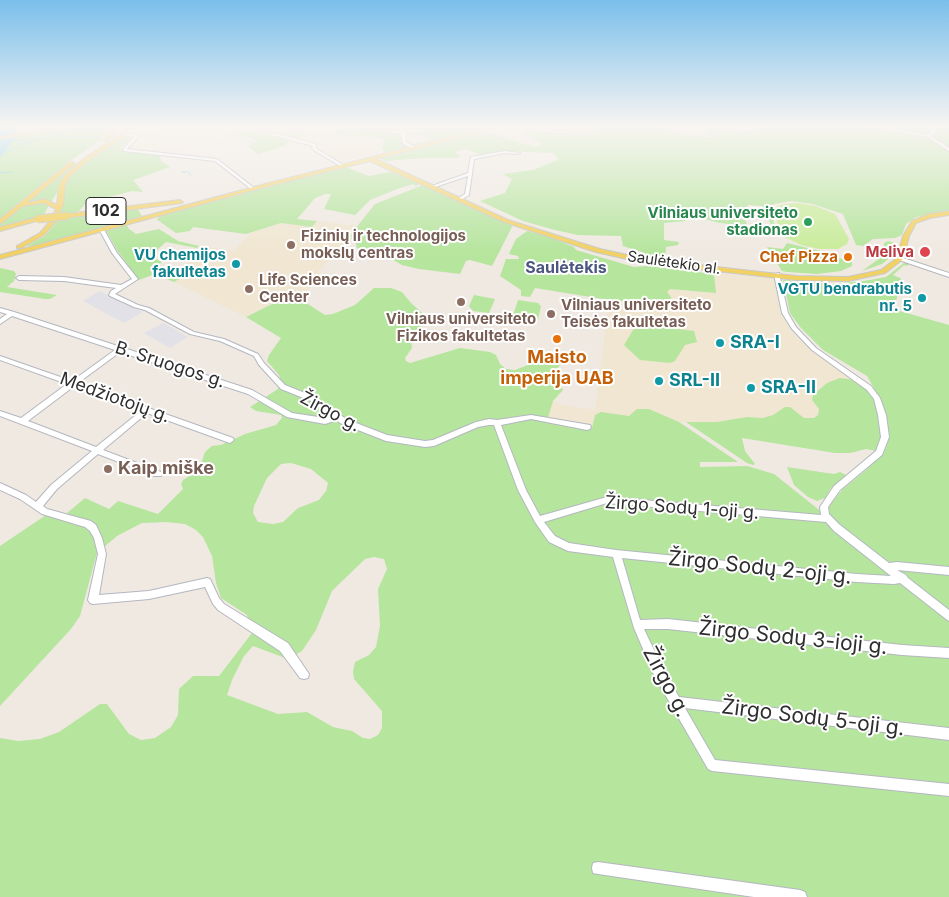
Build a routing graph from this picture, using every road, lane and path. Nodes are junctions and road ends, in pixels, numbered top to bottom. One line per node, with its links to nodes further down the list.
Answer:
1 (66, 168): 14 (main road)
2 (76, 168): 15 (main road)
3 (226, 168): 11 (street)
4 (335, 168): 9 (main road, 102)
5 (394, 168): 10 (main road, Saulėtekio al.)
6 (394, 168): 12 (main road, Saulėtekio al.)
7 (470, 168): 8 (street)
8 (469, 174): 10 (street); 12 (street)
9 (267, 185): 11 (main road, 102); 17 (main road, 102)
10 (434, 186): 12 (main road, Saulėtekio al.)
11 (252, 188): 13 (main road, 102)
12 (461, 199): 23 (main road, Saulėtekio al.)
13 (146, 206): 17 (main road); 19 (main road, 102, bridge)
14 (17, 208): 15 (main road); 18 (main road)
15 (59, 208): 21 (main road)
16 (949, 213): 22 (main road)
17 (150, 216): 20 (main road, 102)
18 (0, 222)
19 (0, 229)
20 (101, 229): 21 (main road, 102); 26 (street, Žirgo g.)
21 (0, 256)
22 (898, 258): 23 (main road, Saulėtekio al.); 23 (main road, Saulėtekio al.); 24 (street)
23 (777, 275): 44 (street)
24 (949, 275)
25 (20, 278): 26 (street)
26 (122, 287): 35 (street, Žirgo g.)
27 (0, 310): 28 (street, B. Sruogos g.)
28 (12, 314): 29 (street); 30 (street, B. Sruogos g.)
29 (0, 322)
30 (120, 349): 32 (street); 35 (street, B. Sruogos g.)
31 (0, 358): 32 (street, Medžiotojų g.)
32 (74, 383): 33 (street, Medžiotojų g.); 36 (street)
33 (146, 410): 39 (street, Medžiotojų g.); 40 (street)
34 (0, 413): 36 (street)
35 (337, 418): 37 (street, Žirgo g.)
36 (21, 422): 40 (street)
37 (497, 424): 38 (street, Žirgo g.); 45 (street)
38 (587, 427)
39 (230, 440)
40 (97, 451): 41 (street); 43 (street)
41 (158, 474)
42 (0, 486): 43 (street)
43 (37, 506): 53 (street)
44 (829, 519): 45 (street, Žirgo Sodų 1-oji g.); 47 (street)
45 (538, 520): 46 (street)
46 (616, 554): 49 (street, Žirgo Sodų 2-oji g.); 51 (street, Žirgo g.)
47 (889, 567): 48 (street); 49 (street)
48 (949, 571)
49 (903, 578): 50 (street)
50 (949, 616)
51 (636, 625): 52 (street, Žirgo Sodų 3-ioji g.); 54 (street, Žirgo g.)
52 (949, 653)
53 (304, 674)
54 (678, 702): 55 (street, Žirgo Sodų 5-oji g.); 56 (street, Žirgo g.)
55 (949, 734)
56 (949, 790)
57 (598, 868): 58 (street)
58 (800, 897)

